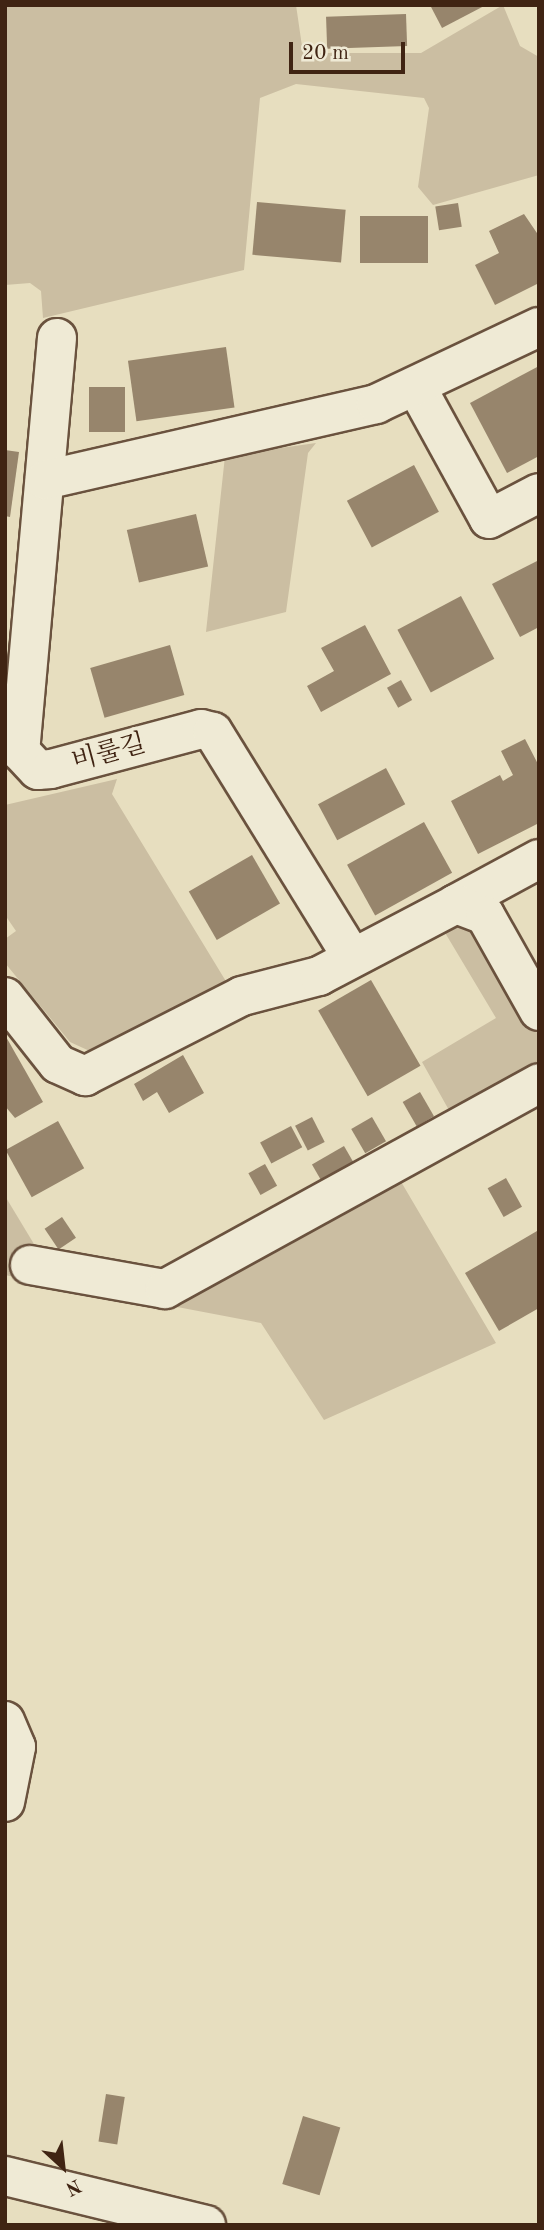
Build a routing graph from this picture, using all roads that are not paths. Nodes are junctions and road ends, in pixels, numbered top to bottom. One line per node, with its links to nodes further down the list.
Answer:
1 (539, 327): 3 (lane)
2 (57, 338): 4 (lane, 비룰길)
3 (417, 388): 4 (lane); 5 (lane)
4 (45, 480): 8 (lane, 비룰길)
5 (539, 493)
6 (539, 859): 7 (lane)
7 (456, 904): 8 (lane); 10 (lane)
8 (352, 957): 9 (lane)
9 (5, 998)
10 (539, 1011)
11 (539, 1083): 12 (lane)
12 (30, 1265)
13 (5, 1721): 14 (lane)
14 (5, 1802)
15 (5, 2176): 16 (lane)
16 (205, 2225)

